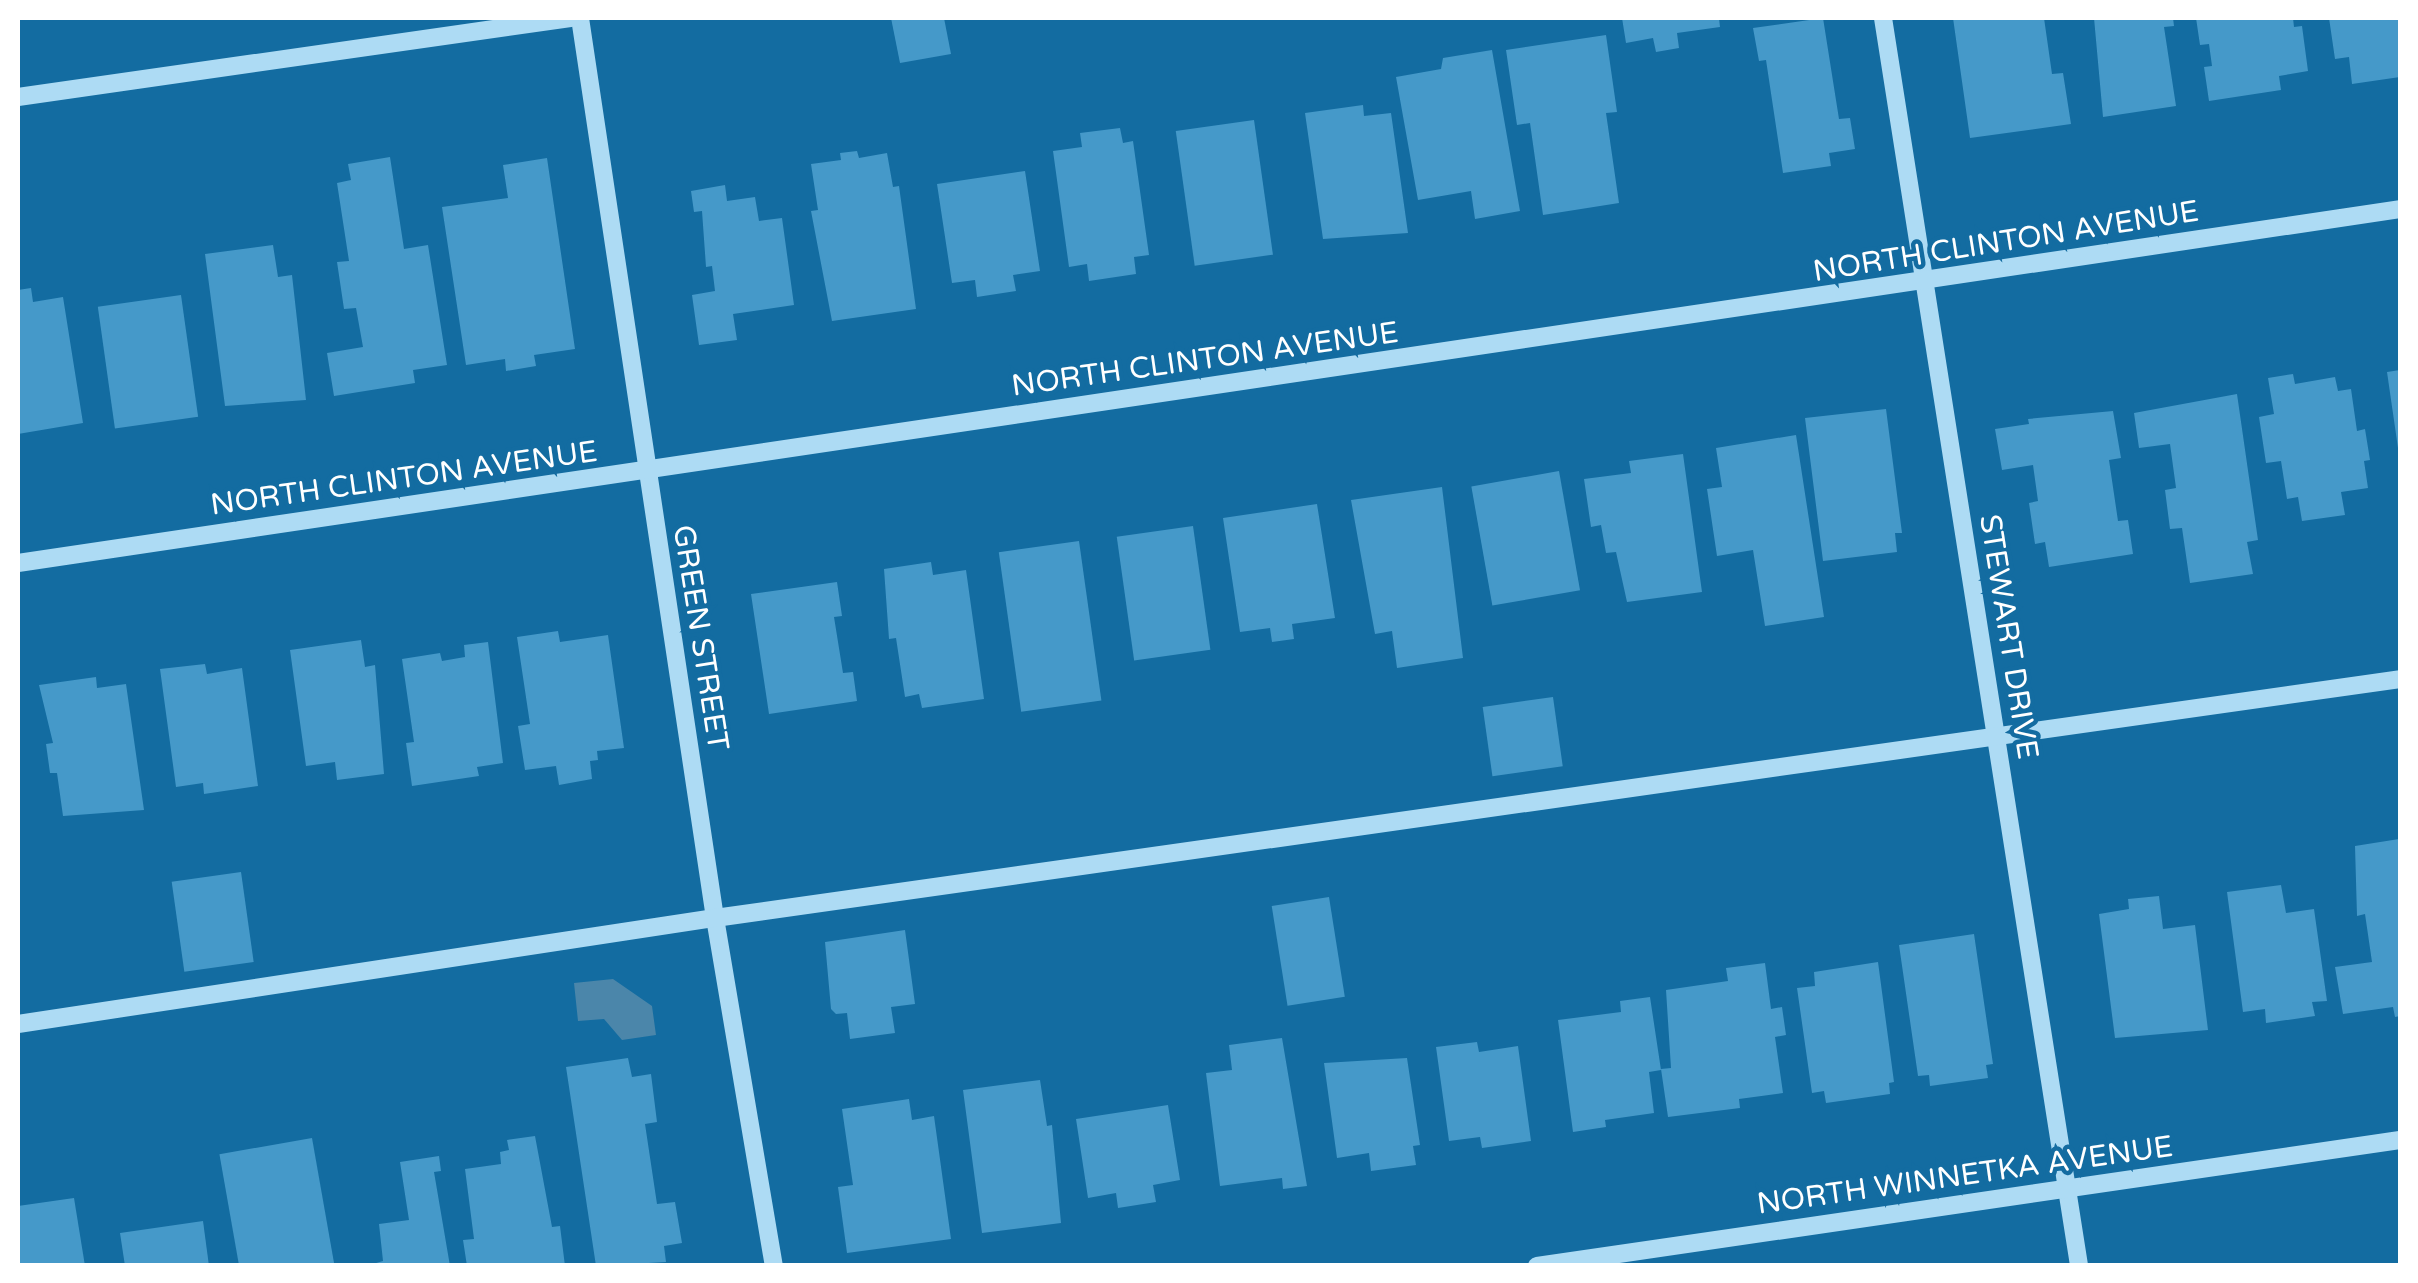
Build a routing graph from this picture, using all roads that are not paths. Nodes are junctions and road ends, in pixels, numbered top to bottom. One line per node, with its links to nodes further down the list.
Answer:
1 (570, 18): 4 (street)
2 (580, 18): 7 (street, GREEN STREET)
3 (1883, 18): 6 (street, STEWART DRIVE)
4 (18, 97)
5 (2400, 209): 6 (street, NORTH CLINTON AVENUE)
6 (1923, 283): 7 (street, NORTH CLINTON AVENUE); 10 (street, STEWART DRIVE)
7 (646, 472): 8 (street, NORTH CLINTON AVENUE); 11 (street, GREEN STREET)
8 (18, 562)
9 (2400, 679): 10 (street)
10 (1997, 738): 11 (street); 14 (street, STEWART DRIVE)
11 (715, 918): 12 (street); 15 (street, GREEN STREET)
12 (18, 1024)
13 (2400, 1140): 14 (street, NORTH WINNETKA AVENUE)
14 (2066, 1190): 16 (street, NORTH WINNETKA AVENUE); 17 (street, STEWART DRIVE)
15 (774, 1266)
16 (1537, 1266)
17 (2078, 1266)

